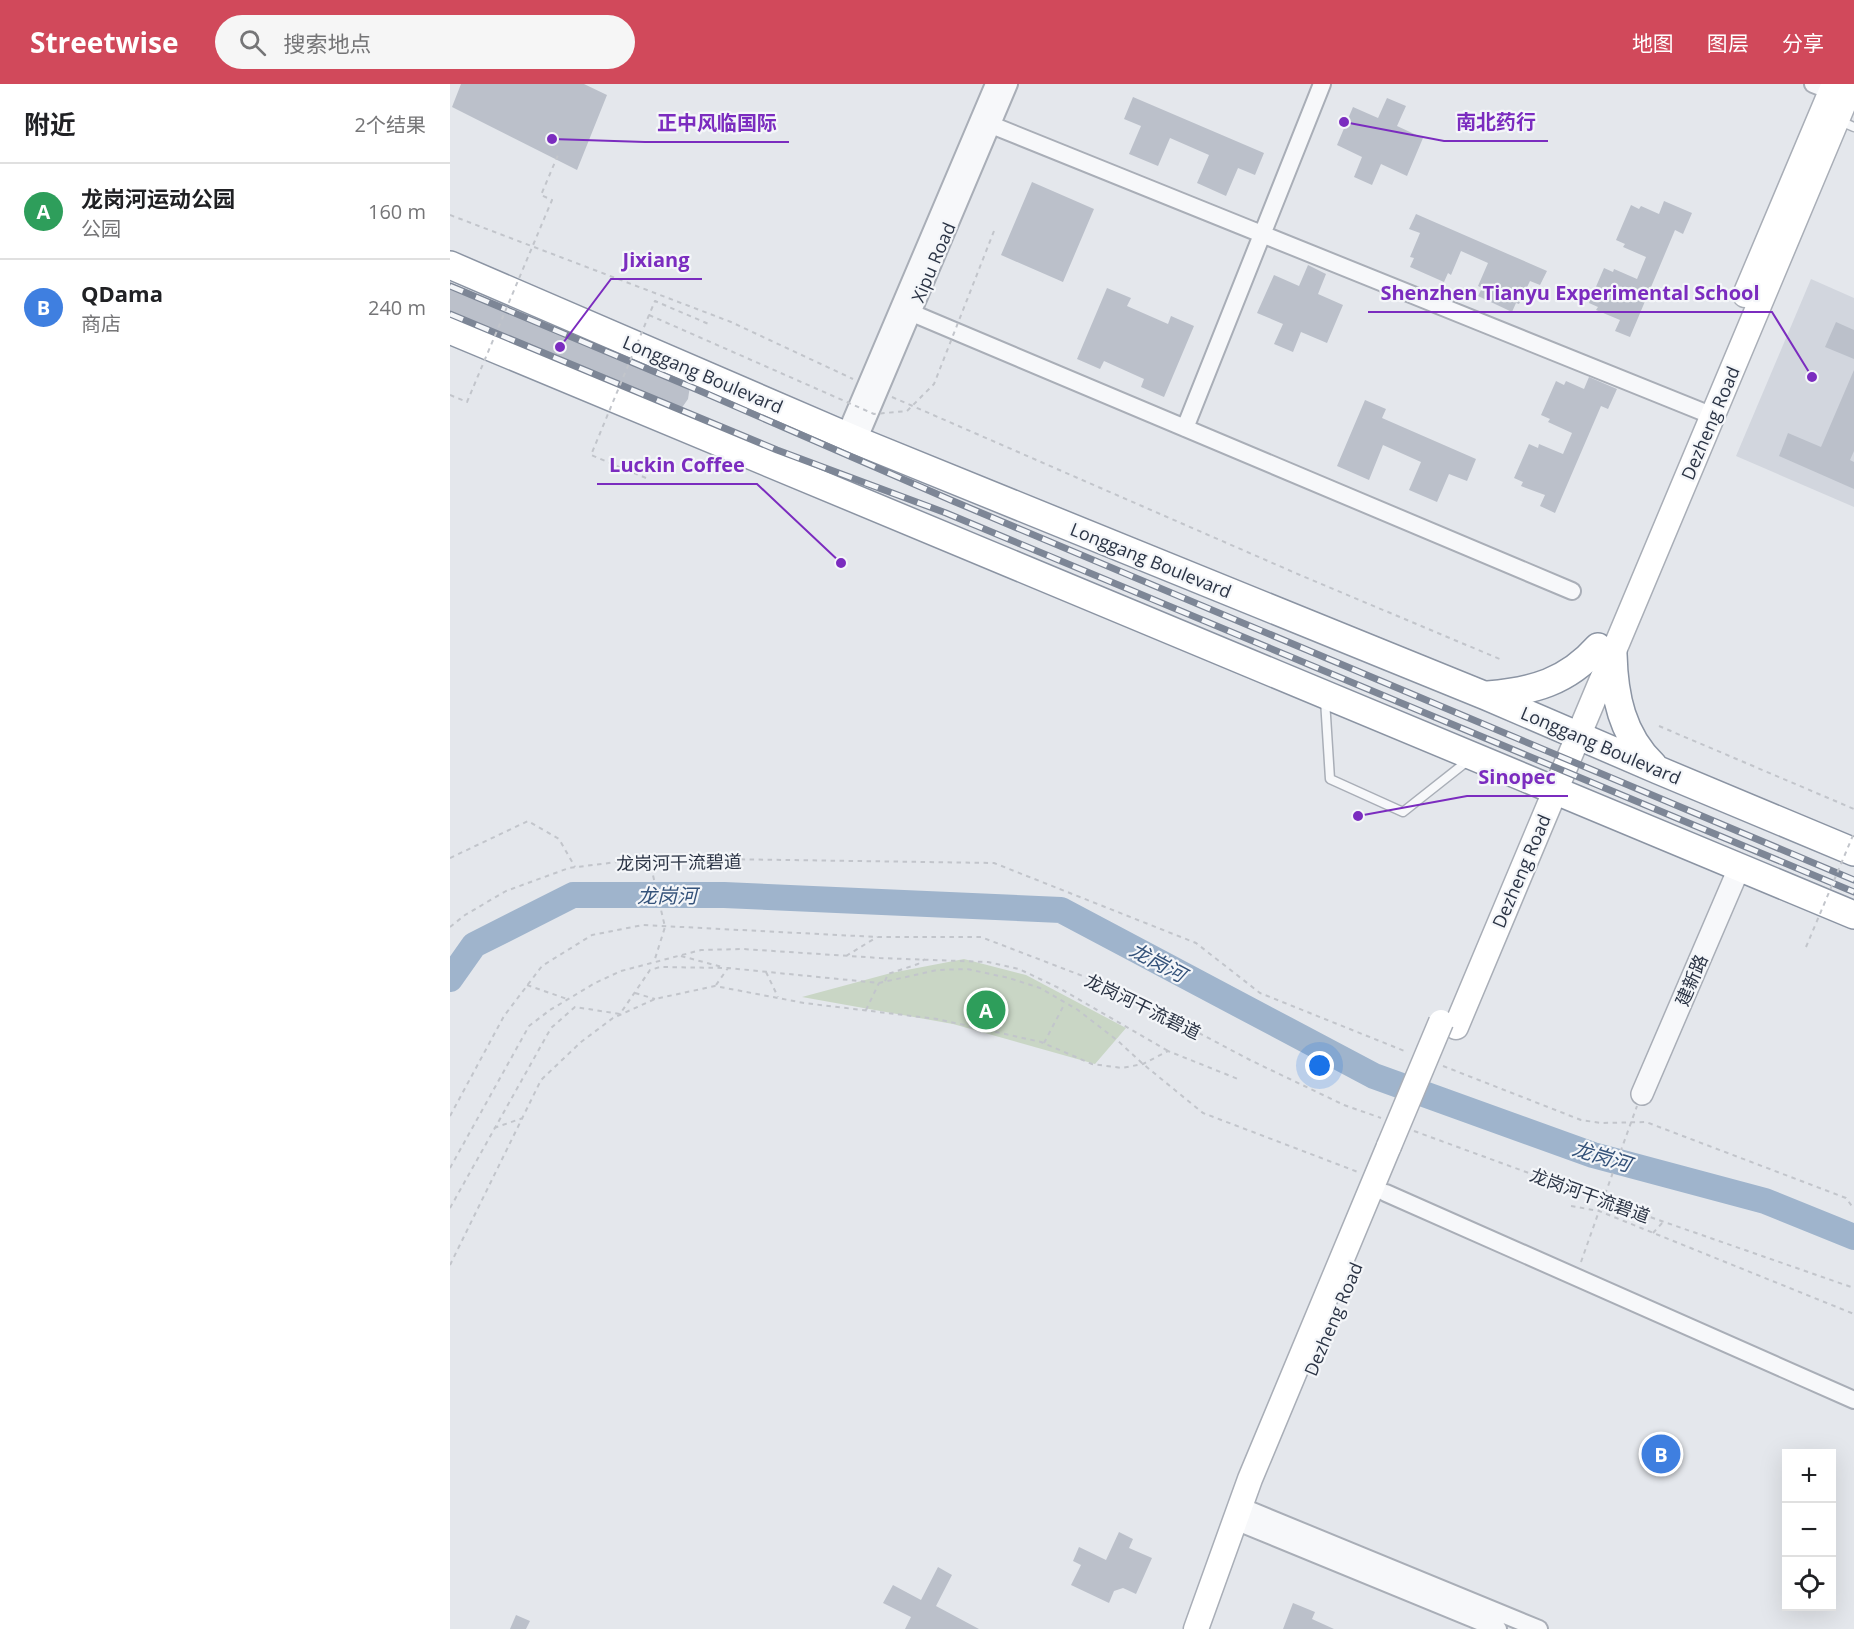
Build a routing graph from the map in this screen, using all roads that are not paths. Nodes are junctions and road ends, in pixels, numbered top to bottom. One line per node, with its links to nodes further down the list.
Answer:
1 (994, 84): 5 (street, Xipu Road)
2 (1009, 84): 5 (street, Xipu Road)
3 (1322, 84): 7 (street)
4 (1833, 86): 6 (main road, Dezheng Road); 14 (main road, Dezheng Road)
5 (985, 122): 7 (street); 11 (street, Xipu Road); 13 (street, Xipu Road)
6 (1846, 123): 14 (main road, Dezheng Road)
7 (1262, 234): 14 (street); 15 (street)
8 (450, 253): 10 (highway)
9 (450, 265): 10 (highway, Longgang Boulevard)
10 (480, 278): 16 (highway, Longgang Boulevard)
11 (912, 313): 13 (street, Xipu Road); 15 (street)
12 (450, 330): 19 (highway)
13 (873, 388): 16 (street, Xipu Road)
14 (1705, 412): 18 (main road, Dezheng Road)
15 (1185, 428): 17 (street)
16 (852, 438): 20 (highway, Longgang Boulevard)
17 (1572, 591)
18 (1605, 650): 20 (highway); 21 (main road, Dezheng Road); 23 (highway)
19 (1325, 694): 22 (highway); 22 (lane)
20 (1486, 696): 21 (highway, Longgang Boulevard)
21 (1571, 732): 23 (highway, Longgang Boulevard); 24 (main road, Dezheng Road)
22 (1474, 756): 24 (highway)
23 (1658, 770): 25 (highway, Longgang Boulevard)
24 (1549, 786): 26 (highway); 29 (main road, Dezheng Road)
25 (1854, 852)
26 (1740, 866): 27 (highway); 28 (street, 建新路)
27 (1854, 915)
28 (1639, 1100)
29 (1381, 1186): 30 (street); 31 (main road, Dezheng Road)
30 (1854, 1400)
31 (1244, 1516): 32 (main road, Dezheng Road); 33 (main road, Dezheng Road); 34 (street); 35 (street)
32 (1196, 1629)
33 (1213, 1629)
34 (1498, 1629)
35 (1539, 1629)

